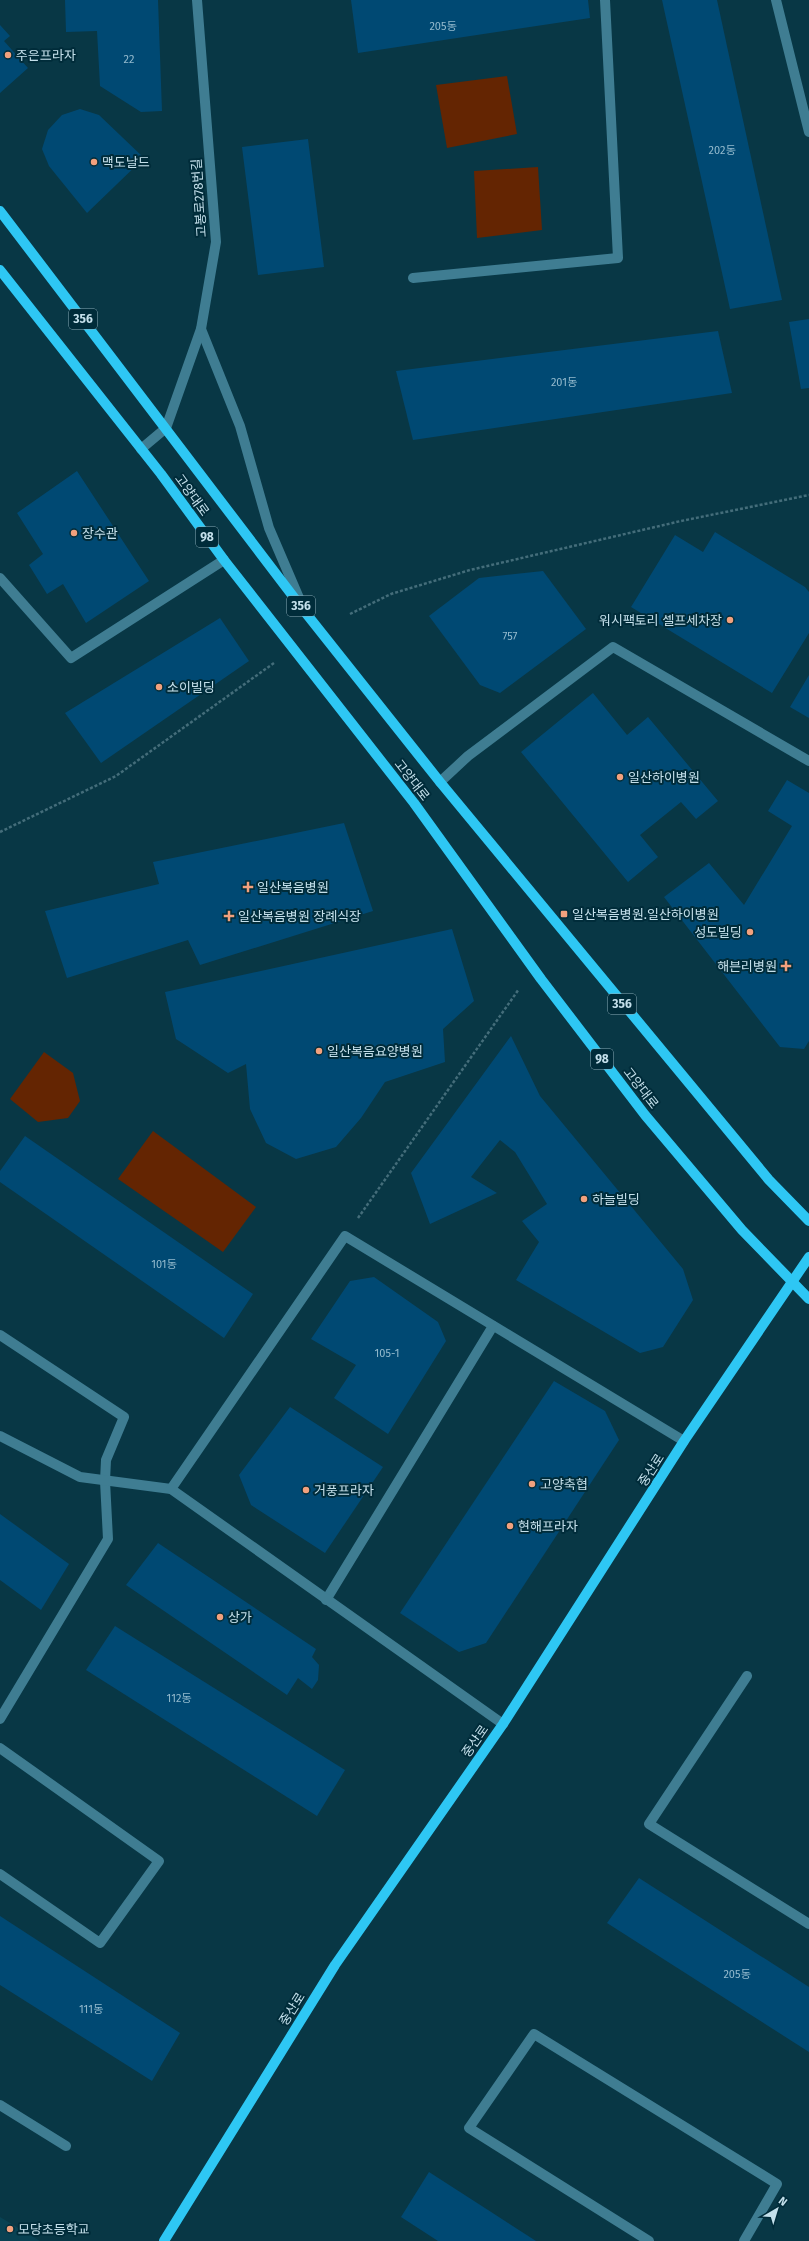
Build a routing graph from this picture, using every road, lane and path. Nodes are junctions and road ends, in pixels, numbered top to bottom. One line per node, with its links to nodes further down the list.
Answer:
1 (197, 0): 8 (street, 고봉로278번길)
2 (605, 0): 7 (street)
3 (776, 0): 4 (street)
4 (809, 132)
5 (0, 210): 9 (main road, 고양대로 / 356)
6 (0, 270): 10 (main road, 고양대로 / 98)
7 (413, 278)
8 (201, 329): 9 (street, 고봉로278번길); 14 (street)
9 (166, 428): 10 (street); 14 (main road, 고양대로 / 356)
10 (141, 449): 12 (main road, 고양대로 / 98)
11 (809, 495): 15 (path)
12 (224, 560): 13 (street); 24 (main road, 고양대로 / 98)
13 (0, 578)
14 (305, 612): 18 (main road, 고양대로 / 356)
15 (350, 614)
16 (281, 658): 19 (path)
17 (809, 761): 18 (street)
18 (440, 782): 21 (main road, 고양대로 / 356)
19 (0, 832)
20 (521, 986): 22 (path)
21 (809, 1221)
22 (345, 1236): 26 (street); 31 (street)
23 (809, 1257): 24 (main road, 중산로)
24 (793, 1281): 25 (main road, 고양대로 / 98); 29 (main road, 중산로)
25 (809, 1299)
26 (493, 1326): 29 (street); 32 (street)
27 (0, 1335): 30 (street)
28 (0, 1436): 30 (street)
29 (684, 1441): 35 (main road, 중산로)
30 (105, 1481): 31 (street); 34 (street)
31 (171, 1489): 32 (street)
32 (326, 1600): 35 (street)
33 (747, 1676): 38 (street)
34 (0, 1719)
35 (503, 1724): 41 (main road, 중산로)
36 (0, 1748): 37 (street)
37 (0, 1874)
38 (809, 1924)
39 (0, 2105): 40 (street)
40 (66, 2146)
41 (164, 2241)
42 (649, 2241): 43 (street)
43 (744, 2241)

